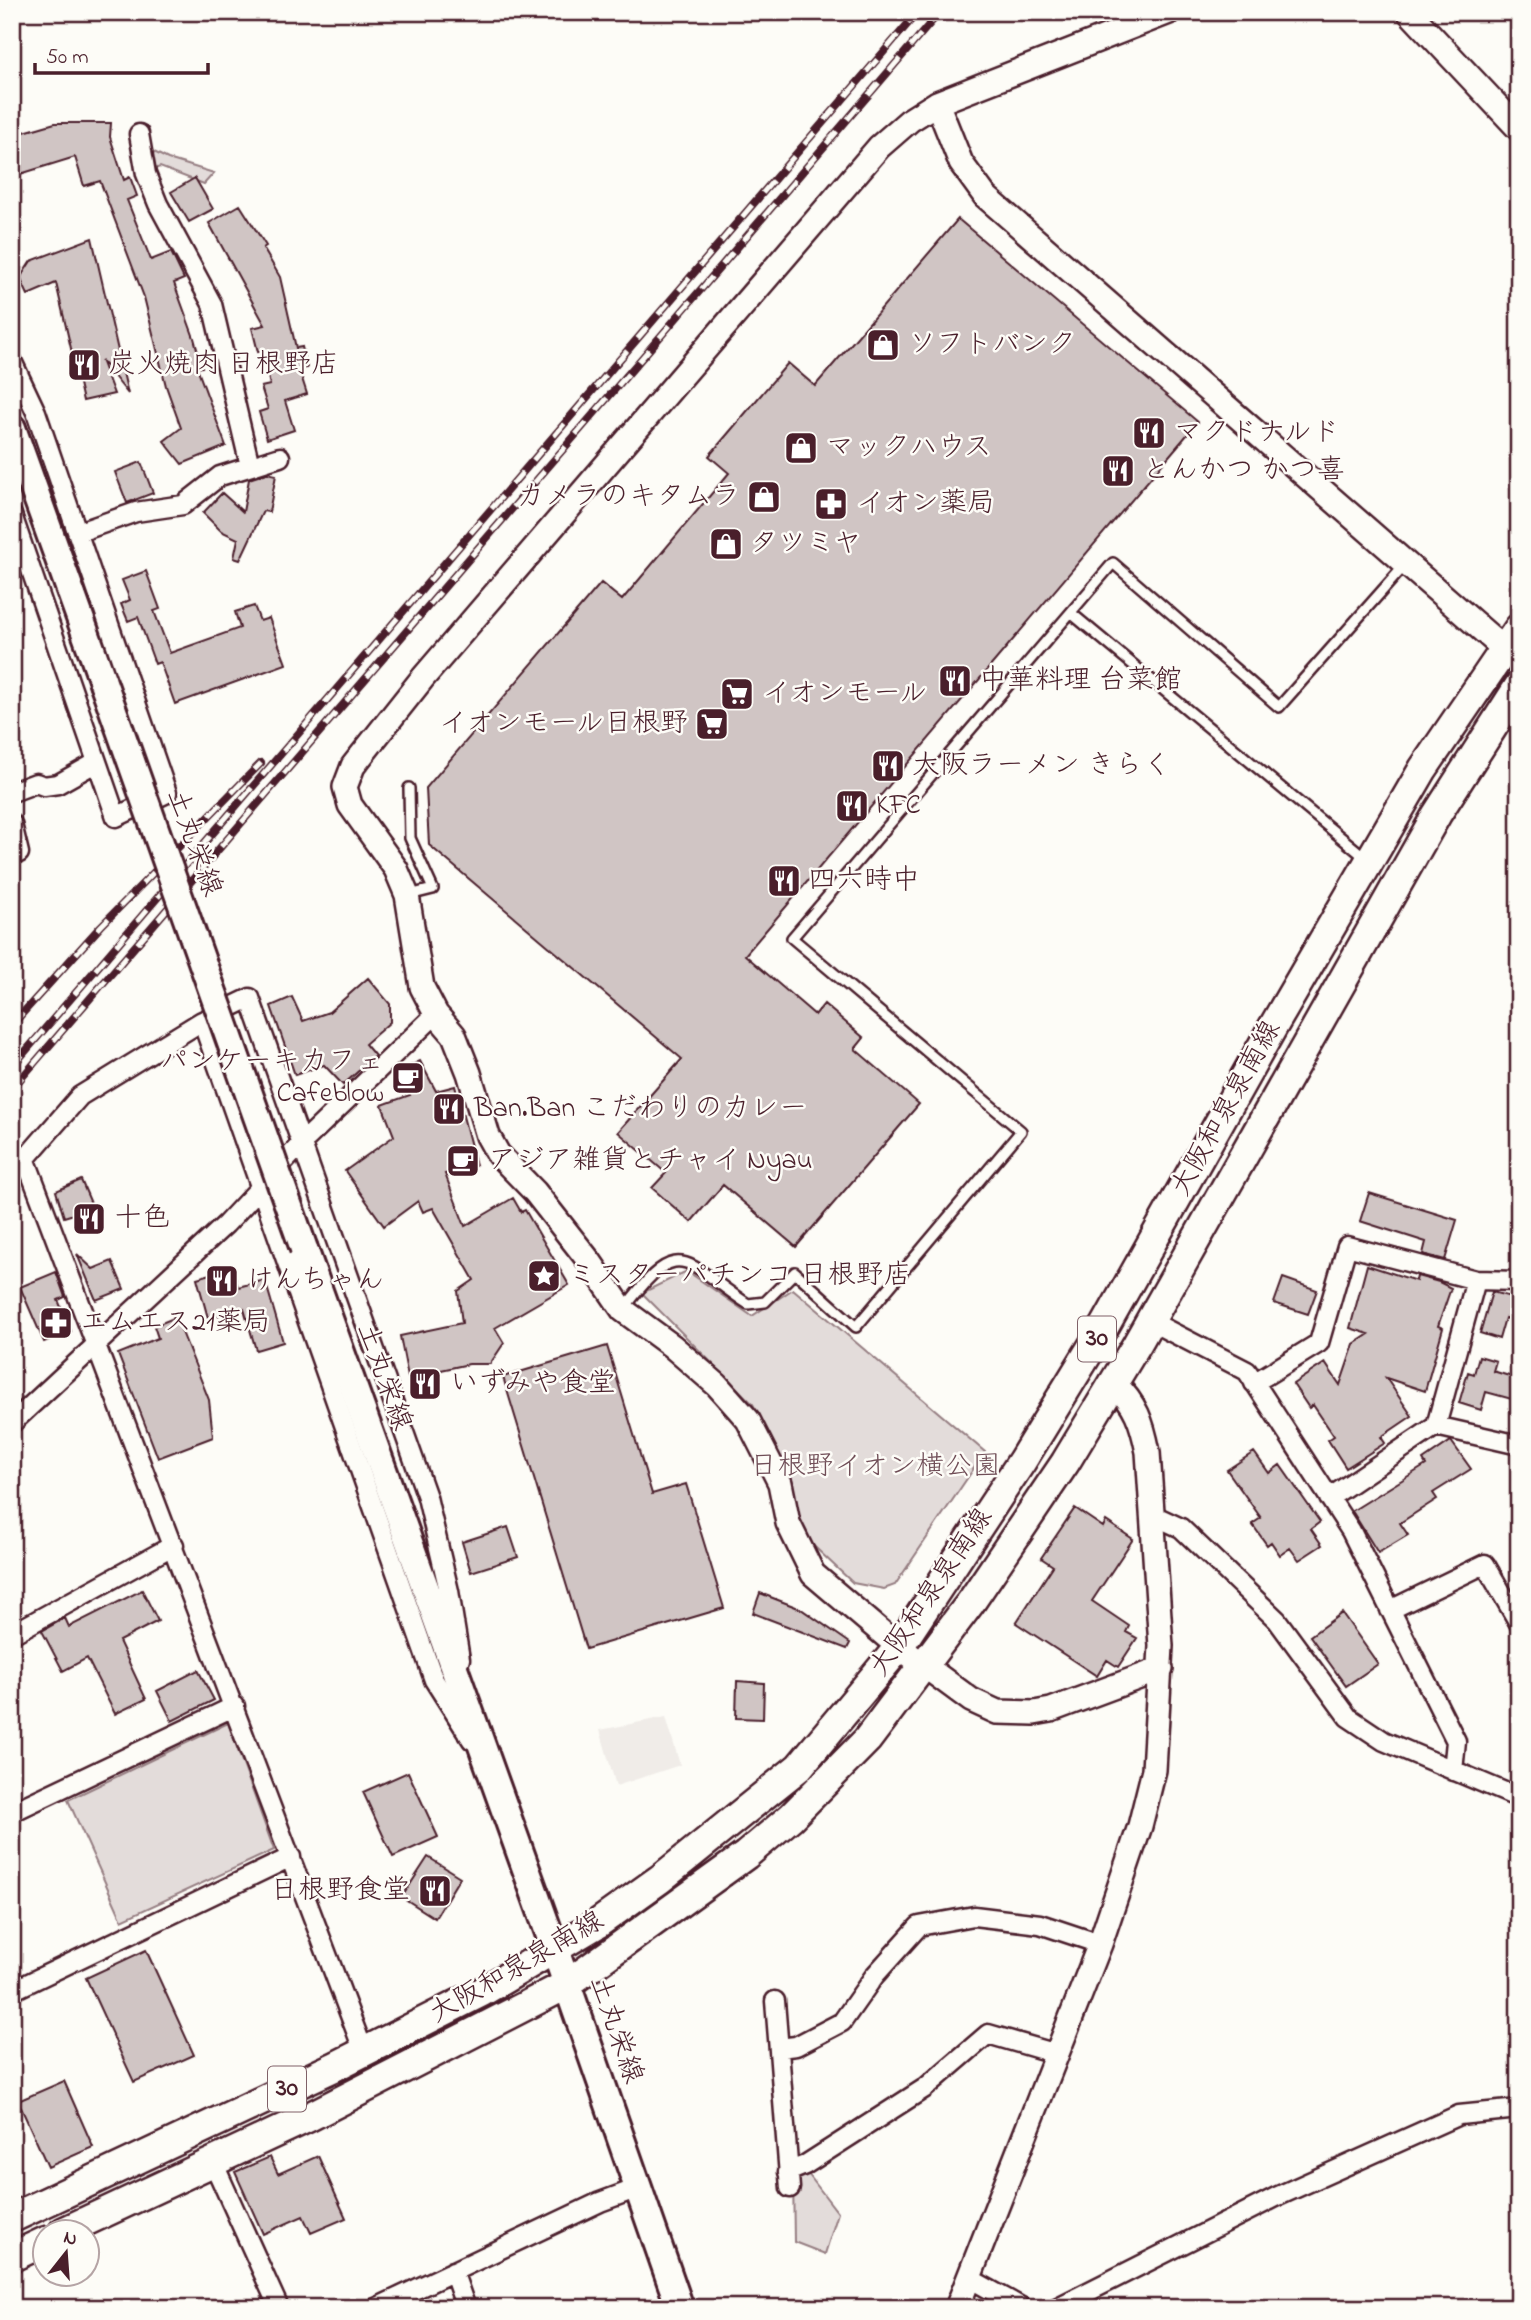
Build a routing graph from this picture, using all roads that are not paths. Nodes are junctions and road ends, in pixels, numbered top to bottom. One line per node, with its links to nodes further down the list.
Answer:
1 (1169, 12): 3 (street)
2 (1409, 12): 4 (street)
3 (937, 103): 12 (street); 22 (street)
4 (1519, 129)
5 (139, 134): 9 (street)
6 (12, 361): 11 (street)
7 (12, 428): 49 (main road, 土丸栄線, bridge)
8 (280, 457): 9 (street)
9 (250, 466): 11 (street)
10 (12, 515): 16 (street)
11 (79, 532): 16 (street)
12 (1406, 564): 13 (lane); 14 (street)
13 (1071, 613): 21 (lane); 31 (lane)
14 (1513, 646): 21 (main road, 大阪和泉泉南線 / 30)
15 (1519, 686): 32 (main road, 大阪和泉泉南線 / 30)
16 (97, 762): 18 (street)
17 (409, 788): 22 (lane)
18 (12, 792)
19 (12, 824): 20 (street)
20 (12, 855)
21 (1369, 860): 45 (main road, 大阪和泉泉南線 / 30)
22 (407, 895): 23 (street)
23 (436, 1014): 25 (street); 31 (street)
24 (202, 1021): 25 (street); 26 (street); 28 (street)
25 (301, 1144): 28 (street); 49 (street)
26 (25, 1158): 27 (street); 33 (street)
27 (12, 1174)
28 (260, 1187): 33 (street); 50 (street)
29 (1476, 1280): 30 (street); 35 (street); 37 (street)
30 (1519, 1281)
31 (623, 1310): 45 (street)
32 (1150, 1321): 34 (main road, 大阪和泉泉南線 / 30); 35 (street)
33 (97, 1344): 36 (street); 41 (street)
34 (1114, 1382): 40 (street); 46 (main road, 大阪和泉泉南線 / 30)
35 (1254, 1383): 39 (street)
36 (12, 1423)
37 (1436, 1426): 38 (street); 39 (street)
38 (1519, 1446)
39 (1329, 1498): 42 (street)
40 (1153, 1515): 47 (street); 51 (street)
41 (174, 1545): 44 (street); 48 (street)
42 (1390, 1610): 43 (street); 51 (street)
43 (1519, 1623)
44 (12, 1634)
45 (899, 1647): 46 (street); 56 (main road, 大阪和泉泉南線 / 30)
46 (924, 1667): 47 (street); 57 (main road, 大阪和泉泉南線 / 30)
47 (1161, 1669): 55 (street)
48 (235, 1706): 53 (street); 54 (street)
49 (469, 1709): 50 (main road, 土丸栄線)
50 (487, 1761): 56 (main road, 土丸栄線)
51 (1453, 1771): 52 (street)
52 (1519, 1798)
53 (12, 1812)
54 (291, 1857): 58 (street); 61 (street)
55 (1100, 1944): 60 (street); 62 (street)
56 (554, 1947): 57 (main road, 土丸栄線); 61 (main road, 大阪和泉泉南線 / 30)
57 (566, 1985): 64 (main road, 大阪和泉泉南線 / 30); 65 (main road, 土丸栄線)
58 (12, 1991)
59 (775, 2001): 60 (street)
60 (779, 2048): 62 (street)
61 (364, 2052): 66 (main road, 大阪和泉泉南線 / 30)
62 (1057, 2054): 71 (street)
63 (1519, 2109): 78 (street)
64 (213, 2162): 67 (main road, 大阪和泉泉南線 / 30); 72 (street)
65 (638, 2188): 70 (street); 75 (main road, 土丸栄線)
66 (12, 2218)
67 (93, 2218)
68 (32, 2247): 69 (main road)
69 (12, 2256)
70 (453, 2271): 73 (street); 74 (street)
71 (969, 2278): 76 (street); 77 (street)
72 (279, 2308)
73 (376, 2308)
74 (466, 2308)
75 (680, 2308)
76 (957, 2308)
77 (1023, 2308)
78 (1056, 2308)

